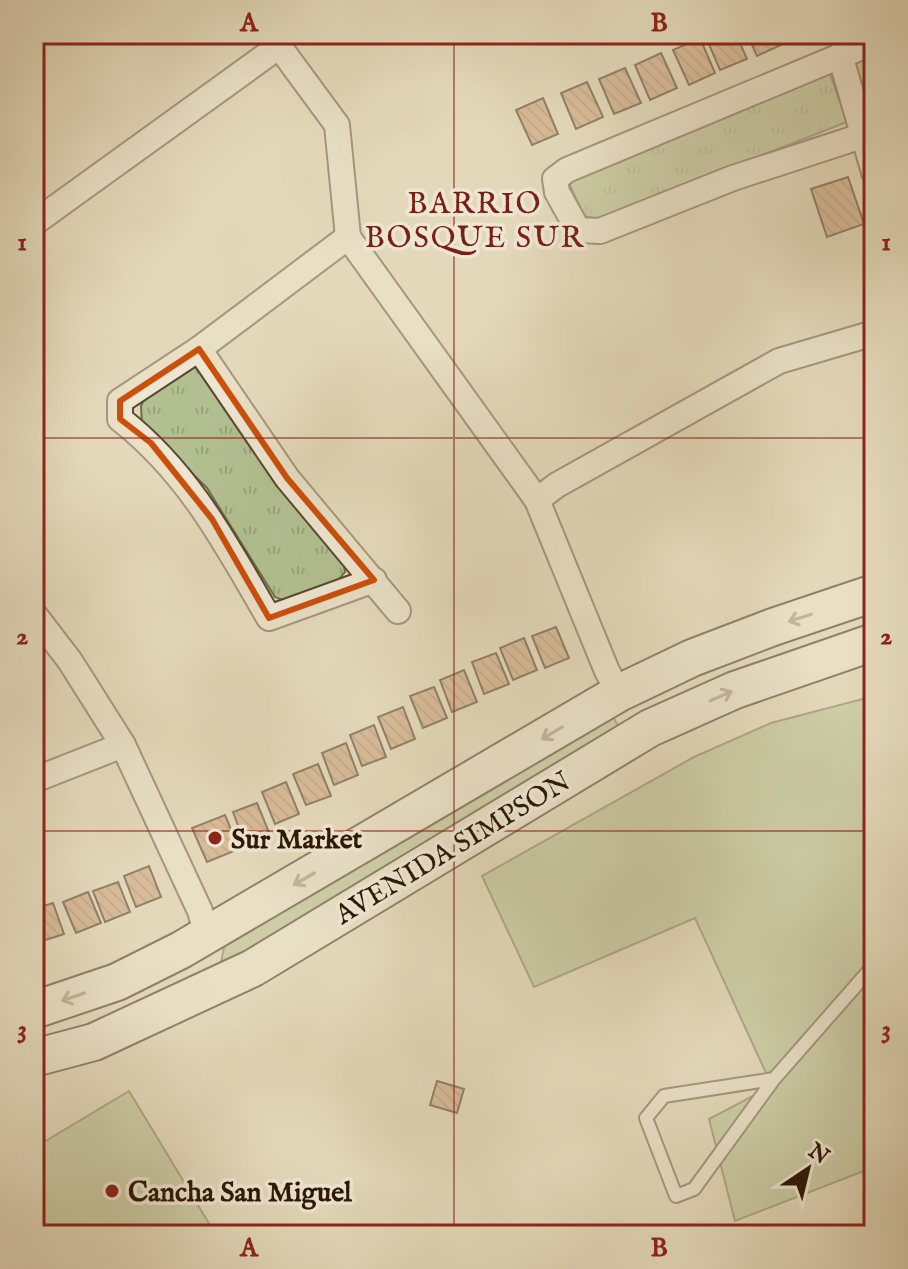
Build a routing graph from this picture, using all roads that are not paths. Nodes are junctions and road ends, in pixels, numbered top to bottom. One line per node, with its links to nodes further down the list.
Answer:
1 (274, 41): 6 (street); 7 (street)
2 (874, 42): 3 (street)
3 (840, 55): 4 (street); 4 (street)
4 (869, 134): 5 (street)
5 (874, 172)
6 (34, 223)
7 (348, 237): 9 (street); 10 (street)
8 (874, 333): 10 (street)
9 (199, 349): 11 (street); 11 (street)
10 (537, 500): 16 (street)
11 (374, 580): 13 (street)
12 (874, 593): 16 (main road, AVENIDA SIMPSON, one-way to 16)
13 (398, 611)
14 (34, 614): 18 (street)
15 (874, 642): 17 (main road, AVENIDA SIMPSON, one-way to 15)
16 (619, 693): 17 (main road); 20 (main road, AVENIDA SIMPSON, one-way to 20)
17 (650, 728): 23 (main road, AVENIDA SIMPSON)
18 (123, 745): 19 (street); 20 (street)
19 (34, 780)
20 (207, 936): 22 (main road, AVENIDA SIMPSON, one-way to 22); 23 (main road)
21 (874, 965): 24 (lane)
22 (34, 1010)
23 (38, 1057)
24 (774, 1079): 24 (lane)

